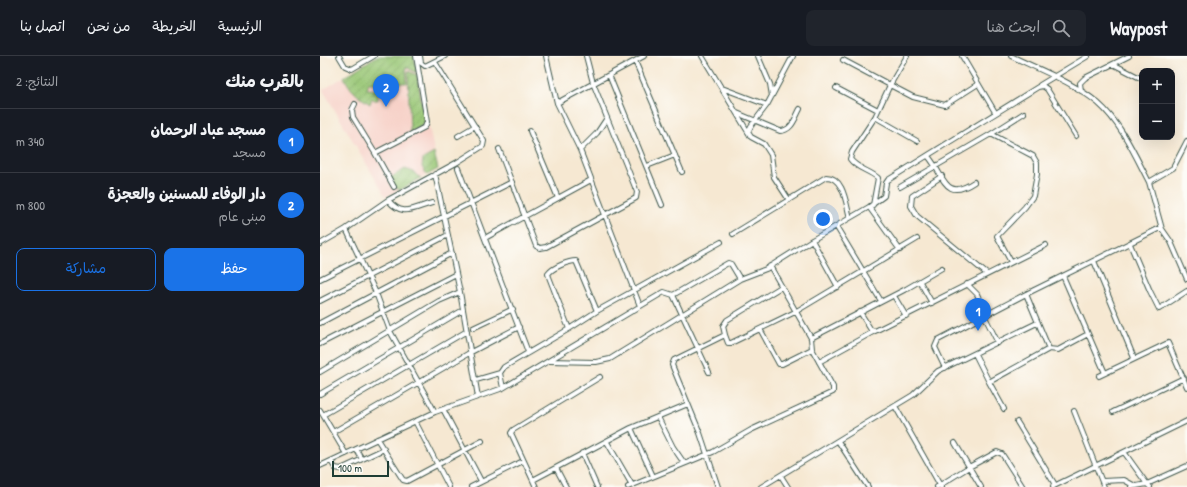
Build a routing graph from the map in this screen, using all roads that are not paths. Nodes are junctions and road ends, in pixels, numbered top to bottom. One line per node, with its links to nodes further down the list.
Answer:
1 (339, 56): 2 (street)
2 (374, 56)
3 (416, 56): 53 (street)
4 (420, 56): 19 (street)
5 (445, 56): 19 (street)
6 (546, 56): 32 (street)
7 (586, 56): 24 (street)
8 (644, 56): 18 (street)
9 (702, 56): 28 (street)
10 (758, 56): 31 (street)
11 (793, 56): 31 (street)
12 (908, 56): 26 (street)
13 (962, 56): 25 (street)
14 (1011, 56): 22 (street)
15 (1088, 56): 22 (street)
16 (1129, 56): 20 (street)
17 (843, 60): 26 (street)
18 (635, 61): 21 (street); 54 (street)
19 (435, 62): 43 (street)
20 (1113, 64): 23 (street); 30 (street)
21 (609, 75): 24 (street); 56 (street)
22 (1054, 77): 27 (street); 30 (street)
23 (1139, 77)
24 (593, 83): 32 (street); 41 (street)
25 (978, 84): 26 (street); 37 (street)
26 (890, 85): 36 (street)
27 (1038, 87): 37 (street); 48 (street)
28 (722, 88): 34 (street); 38 (street)
29 (836, 88): 36 (street)
30 (1081, 91): 65 (street)
31 (772, 96): 34 (street)
32 (557, 102): 52 (street)
33 (355, 104): 53 (street)
34 (767, 105): 42 (street)
35 (800, 109): 42 (street)
36 (878, 110): 40 (street)
37 (995, 112): 55 (street)
38 (737, 113): 42 (street); 45 (street)
39 (1024, 113): 46 (street)
40 (875, 117): 49 (street); 74 (street)
41 (607, 118): 52 (street); 76 (street)
42 (755, 121): 45 (street)
43 (475, 126): 47 (street); 60 (street)
44 (530, 131): 68 (street)
45 (748, 132): 70 (street)
46 (991, 134): 57 (street); 95 (street)
47 (458, 136)
48 (1076, 136)
49 (917, 141)
50 (1187, 141): 65 (street)
51 (499, 149): 63 (street)
52 (580, 150): 62 (street)
53 (375, 153): 66 (street)
54 (675, 155): 56 (street); 59 (street)
55 (928, 156): 57 (street); 74 (street)
56 (647, 166): 73 (street)
57 (936, 166): 61 (street); 67 (street)
58 (458, 168): 72 (street)
59 (682, 172)
60 (435, 174): 69 (street); 78 (street)
61 (942, 176): 64 (street); 101 (street)
62 (591, 180): 68 (street); 76 (street)
63 (512, 182): 72 (street); 77 (street)
64 (974, 182)
65 (1149, 182): 82 (street)
66 (394, 187)
67 (900, 187)
68 (558, 198): 77 (street)
69 (388, 200): 71 (street); 81 (street)
70 (789, 200): 79 (street); 83 (street)
71 (432, 203)
72 (472, 204): 78 (street); 85 (street)
73 (662, 205)
74 (873, 205): 75 (street)
75 (869, 208): 79 (street); 92 (street)
76 (605, 215): 77 (street); 111 (street)
77 (525, 216): 85 (street)
78 (444, 217): 84 (street); 94 (street)
79 (850, 218): 80 (street)
80 (836, 226): 87 (street); 99 (street)
81 (346, 229): 89 (street); 94 (street)
82 (1162, 229): 90 (street); 106 (street)
83 (733, 234)
84 (448, 235): 93 (street); 103 (street)
85 (485, 238): 123 (street)
86 (917, 239): 92 (street)
87 (812, 240): 97 (street); 110 (street)
88 (721, 242): 111 (street)
89 (320, 244)
90 (1130, 244): 96 (street); 112 (street)
91 (1046, 245): 95 (street)
92 (900, 250): 99 (street)
93 (452, 253): 100 (street); 114 (street)
94 (361, 259): 103 (street); 104 (street)
95 (1011, 262): 101 (street)
96 (1094, 262): 102 (street); 152 (street)
97 (770, 266): 105 (street); 109 (street)
98 (942, 268): 107 (street)
99 (863, 272): 110 (street); 118 (street)
100 (456, 274): 113 (street); 125 (street)
101 (987, 274): 108 (street)
102 (1063, 276): 115 (street); 140 (street)
103 (370, 277): 114 (street); 119 (street)
104 (320, 279)
105 (740, 279): 116 (street); 128 (street)
106 (1187, 279)
107 (920, 282): 117 (street); 120 (street)
108 (967, 284): 120 (street); 129 (street)
109 (781, 287): 126 (street); 141 (street)
110 (838, 287): 126 (street)
111 (634, 290): 121 (street); 124 (street)
112 (1187, 291)
113 (460, 292): 122 (street); 137 (street)
114 (376, 293): 125 (street); 131 (street)
115 (1026, 294): 129 (street); 132 (street)
116 (673, 295): 121 (street); 128 (street)
117 (894, 296): 118 (street); 130 (street)
118 (881, 300): 127 (street)
119 (320, 301)
120 (932, 303): 130 (street)
121 (640, 306): 153 (street)
122 (463, 310): 138 (street); 145 (street)
123 (513, 310): 133 (street); 134 (street)
124 (597, 311): 135 (street); 135 (street)
125 (383, 312): 137 (street); 144 (street)
126 (795, 312): 136 (street); 142 (street)
127 (860, 312): 139 (street); 142 (street)
128 (682, 315): 146 (street); 153 (street)
129 (984, 315): 143 (street); 156 (street)
130 (906, 316): 139 (street)
131 (320, 322)
132 (1037, 323): 143 (street); 148 (street)
133 (519, 327): 149 (street); 150 (street)
134 (473, 328)
135 (569, 329): 150 (street)
136 (760, 329): 141 (street); 147 (street)
137 (390, 331): 145 (street); 157 (street)
138 (467, 331): 149 (street); 155 (street)
139 (874, 332): 154 (street)
140 (1088, 334): 148 (street); 160 (street)
141 (724, 335): 146 (street)
142 (810, 338): 147 (street)
143 (998, 343): 151 (street)
144 (320, 344)
145 (399, 348): 155 (street); 169 (street)
146 (698, 348): 158 (street); 171 (street)
147 (812, 349): 154 (street)
148 (1049, 349): 165 (street)
149 (471, 352): 164 (street); 166 (street)
150 (528, 352): 159 (street)
151 (975, 354): 156 (street); 165 (street)
152 (1134, 358): 160 (street); 163 (street)
153 (550, 361): 168 (street)
154 (819, 362): 197 (street)
155 (408, 366): 166 (street); 179 (street)
156 (944, 368): 172 (street)
157 (320, 372)
158 (709, 372)
159 (500, 373): 164 (street); 168 (street)
160 (1105, 373): 161 (street)
161 (1098, 376)
162 (600, 378): 200 (street)
163 (1184, 378): 167 (street); 178 (street)
164 (476, 380): 170 (street)
165 (989, 382): 174 (street)
166 (418, 383): 177 (street); 185 (street)
167 (1187, 387)
168 (502, 388): 170 (street)
169 (320, 394)
170 (478, 397): 173 (street)
171 (688, 404): 180 (street); 197 (street)
172 (895, 406): 188 (street); 214 (street)
173 (443, 409): 177 (street); 193 (street)
174 (1004, 409)
175 (320, 410): 179 (street)
176 (1074, 411): 203 (street)
177 (435, 412): 182 (street)
178 (1114, 412)
179 (323, 415): 185 (street)
180 (658, 417): 184 (street); 201 (street)
181 (1187, 420): 194 (street)
182 (415, 421): 186 (street); 202 (street)
183 (1017, 422): 215 (street)
184 (631, 428): 189 (street); 208 (street)
185 (334, 432): 196 (street)
186 (377, 439): 191 (street); 192 (street)
187 (482, 441): 193 (street)
188 (838, 441): 209 (street); 226 (street)
189 (607, 442): 195 (street); 213 (street)
190 (955, 443): 206 (street)
191 (356, 449): 196 (street); 198 (street)
192 (384, 449): 198 (street); 202 (street)
193 (464, 450): 202 (street); 211 (street)
194 (1124, 452): 203 (street); 217 (street)
195 (582, 453): 207 (street); 222 (street)
196 (346, 454): 199 (street)
197 (707, 454): 201 (street); 223 (street)
198 (362, 459): 199 (street)
199 (330, 461): 204 (street)
200 (523, 461): 210 (street); 211 (street)
201 (684, 463): 208 (street)
202 (437, 465): 218 (street)
203 (1096, 465): 212 (street); 215 (street)
204 (320, 466)
205 (1187, 466): 217 (street)
206 (969, 467): 214 (street); 227 (street); 228 (street)
207 (556, 468): 210 (street); 221 (street)
208 (653, 476): 213 (street)
209 (781, 476): 224 (street); 225 (street)
210 (533, 480): 220 (street)
211 (481, 481): 219 (street)
212 (1102, 481): 216 (street); 229 (street)
213 (630, 486)
214 (940, 486)
215 (1053, 486)
216 (1133, 486): 217 (street)
217 (1149, 486)
218 (450, 487)
219 (471, 487)
220 (536, 487)
221 (566, 487)
222 (597, 487)
223 (718, 487)
224 (761, 487)
225 (788, 487)
226 (868, 487)
227 (981, 487)
228 (1023, 487)
229 (1104, 487)

